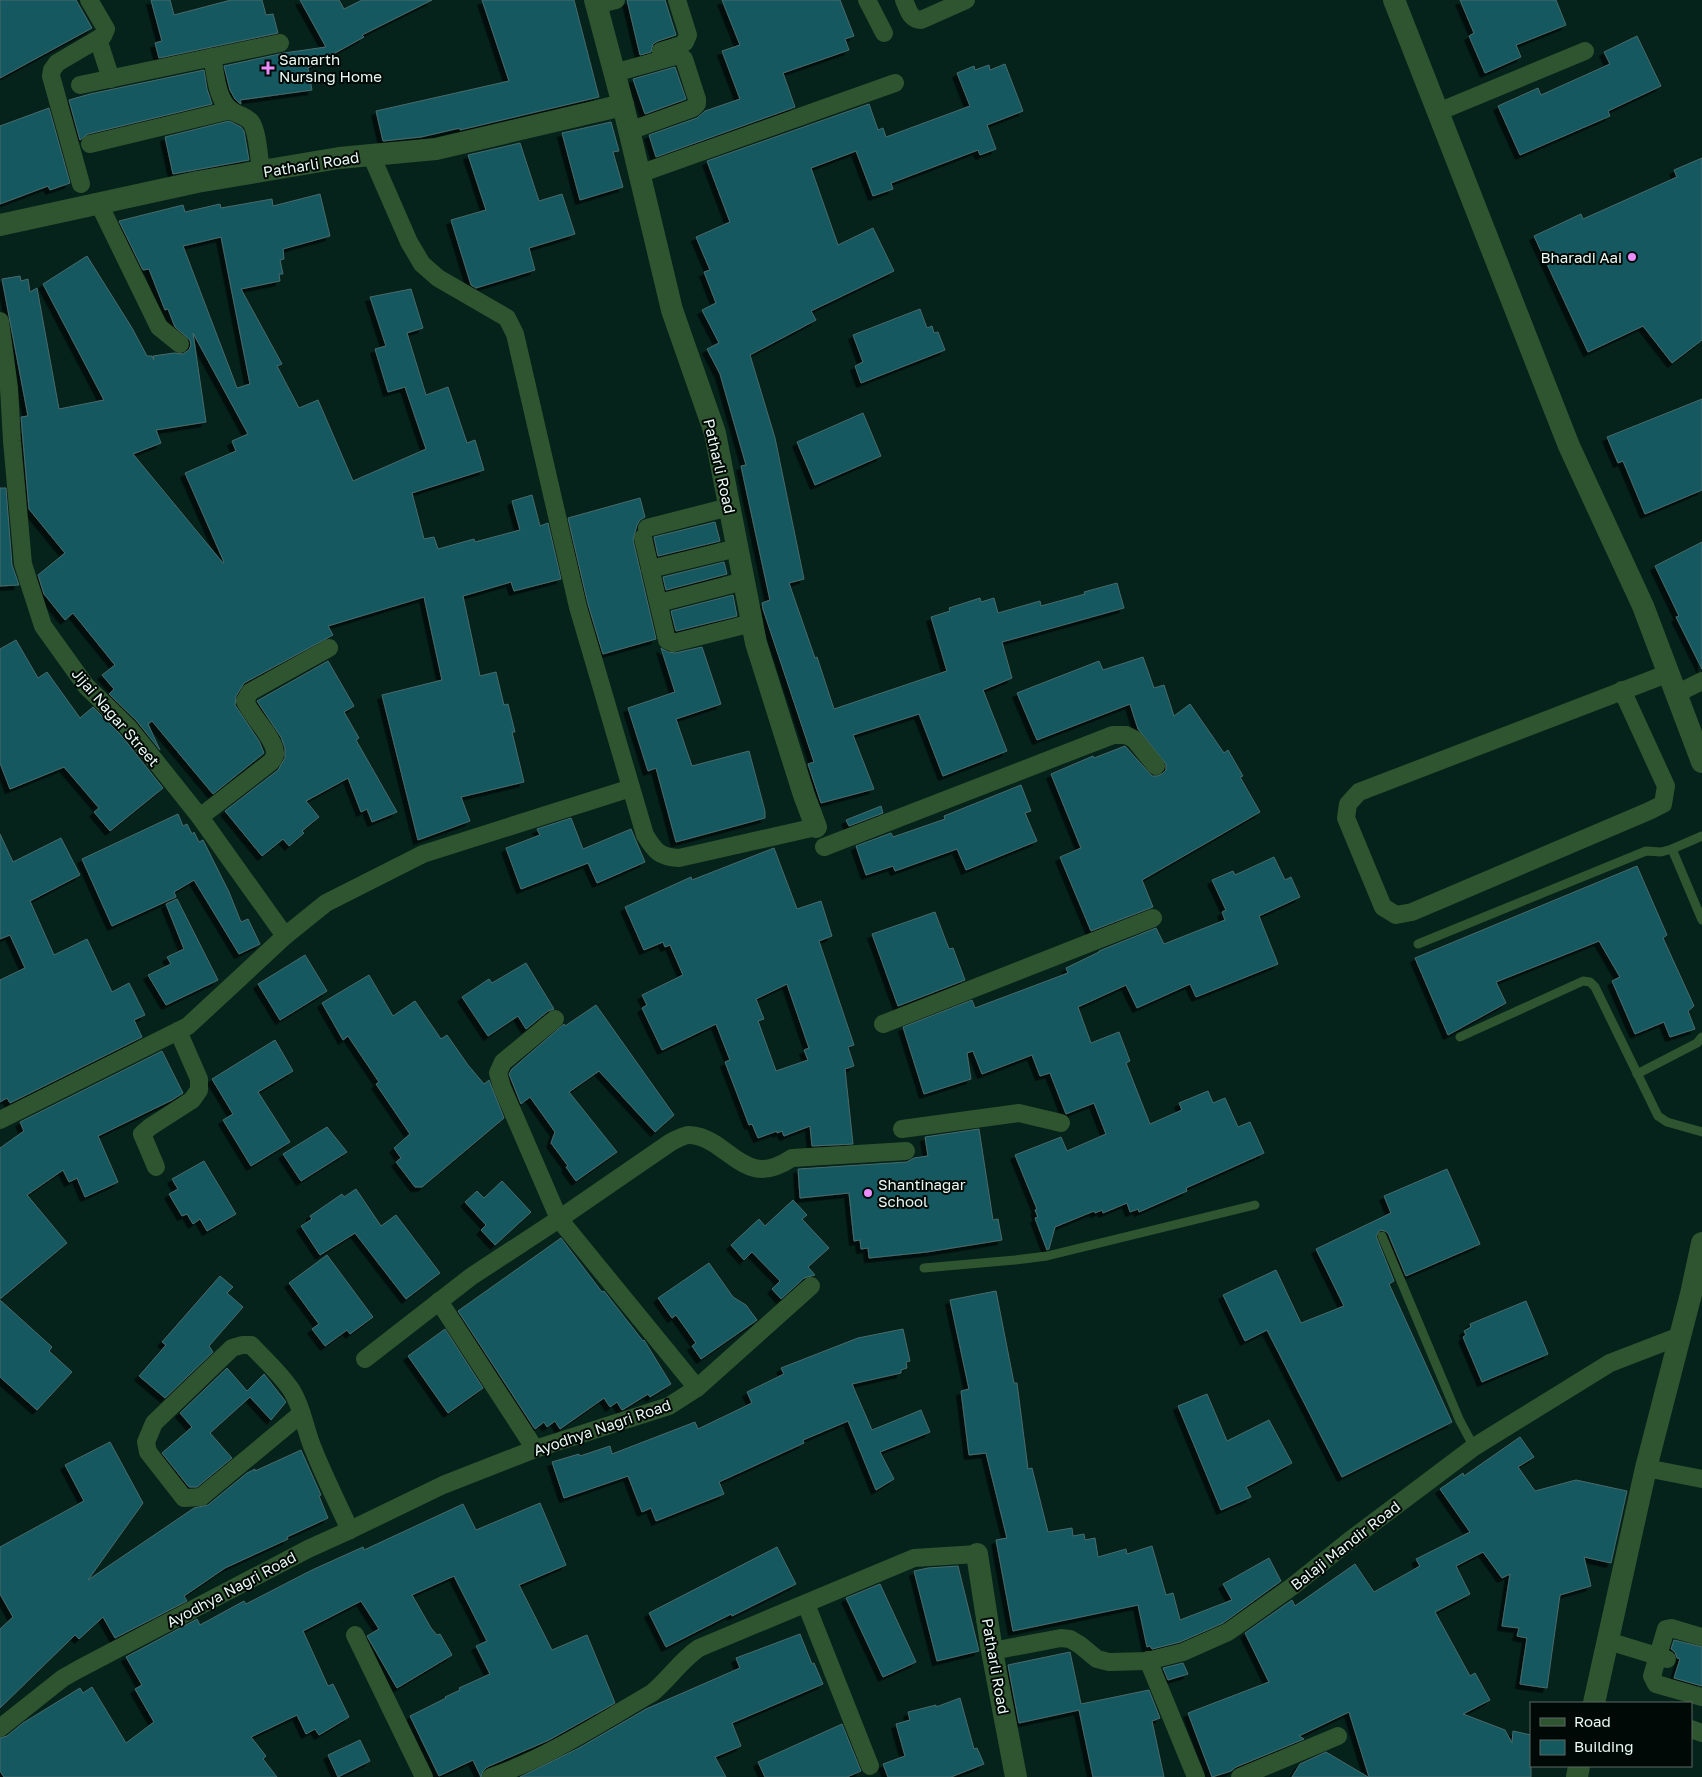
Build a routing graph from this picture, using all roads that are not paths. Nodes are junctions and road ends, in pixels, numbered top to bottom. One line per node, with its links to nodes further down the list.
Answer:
1 (89, 0): 9 (street)
2 (677, 0): 13 (street)
3 (867, 0): 8 (street)
4 (904, 0): 5 (street)
5 (966, 0)
6 (1394, 0): 19 (street)
7 (603, 2): 13 (street, Patharli Road)
8 (884, 33)
9 (98, 39): 14 (street); 25 (street)
10 (280, 43): 12 (street)
11 (1585, 51): 19 (street)
12 (212, 58): 14 (street); 18 (street)
13 (613, 69): 17 (street, Patharli Road); 20 (street)
14 (110, 79): 16 (street)
15 (894, 83): 24 (street)
16 (80, 85)
17 (623, 105): 20 (street, Patharli Road); 22 (street, Patharli Road)
18 (231, 110): 21 (street); 23 (street)
19 (1438, 112): 37 (street)
20 (629, 131): 24 (street, Patharli Road)
21 (90, 144)
22 (372, 155): 23 (street, Patharli Road); 43 (street)
23 (261, 171): 26 (street, Patharli Road)
24 (639, 174): 30 (street, Patharli Road)
25 (81, 184)
26 (99, 204): 27 (street, Patharli Road); 29 (street)
27 (0, 225)
28 (0, 321): 44 (street, Jijai Nagar Street)
29 (180, 344)
30 (729, 507): 31 (street, Patharli Road); 32 (street)
31 (737, 548): 32 (street); 33 (street, Patharli Road)
32 (650, 569): 34 (street)
33 (744, 581): 34 (street); 35 (street, Patharli Road)
34 (659, 603): 35 (street)
35 (752, 623): 46 (street, Patharli Road)
36 (329, 648): 44 (street)
37 (1668, 673): 39 (street); 40 (street)
38 (1702, 681): 40 (street)
39 (1622, 690): 39 (street)
40 (1676, 694): 41 (street)
41 (1702, 762)
42 (1156, 766): 46 (street)
43 (631, 788): 46 (street); 50 (street)
44 (200, 817): 50 (street, Jijai Nagar Street)
45 (1702, 836): 47 (lane)
46 (820, 837)
47 (1672, 849): 49 (lane); 51 (lane)
48 (1153, 918): 53 (street)
49 (1702, 920)
50 (285, 936): 54 (street)
51 (1418, 944)
52 (555, 1018): 65 (street)
53 (882, 1024)
54 (178, 1030): 58 (street); 63 (street)
55 (1460, 1036): 57 (lane)
56 (1702, 1037): 57 (lane)
57 (1637, 1074): 61 (lane)
58 (0, 1120)
59 (1061, 1124): 60 (street)
60 (902, 1129)
61 (1702, 1132)
62 (906, 1151): 65 (street)
63 (156, 1167)
64 (1255, 1205): 68 (lane)
65 (559, 1219): 71 (street); 74 (street)
66 (1382, 1236): 76 (lane)
67 (1702, 1243): 70 (street)
68 (924, 1268)
69 (811, 1286): 74 (street, Ayodhya Nagri Road)
70 (1697, 1291): 72 (street)
71 (439, 1301): 73 (street); 77 (street)
72 (1680, 1336): 76 (street, Balaji Mandir Road); 78 (street)
73 (365, 1358)
74 (697, 1388): 77 (street, Ayodhya Nagri Road)
75 (302, 1414): 75 (street); 80 (street)
76 (1474, 1447): 88 (street, Balaji Mandir Road)
77 (534, 1449): 80 (street, Ayodhya Nagri Road)
78 (1646, 1468): 79 (street); 85 (street)
79 (1702, 1480)
80 (350, 1530): 91 (street, Ayodhya Nagri Road)
81 (978, 1554): 82 (street); 86 (street, Patharli Road)
82 (806, 1604): 93 (street); 96 (street)
83 (355, 1635): 95 (street)
84 (1702, 1637): 87 (street)
85 (1608, 1641): 87 (street); 90 (street)
86 (992, 1651): 88 (street, Balaji Mandir Road); 97 (street, Patharli Road)
87 (1663, 1657): 89 (street)
88 (1148, 1660): 98 (street)
89 (1702, 1697)
90 (1598, 1702)
91 (0, 1728)
92 (1338, 1736): 94 (street)
93 (870, 1766)
94 (1264, 1772): 99 (street)
95 (424, 1777)
96 (491, 1777)
97 (1016, 1777)
98 (1196, 1777)
99 (1240, 1777)

